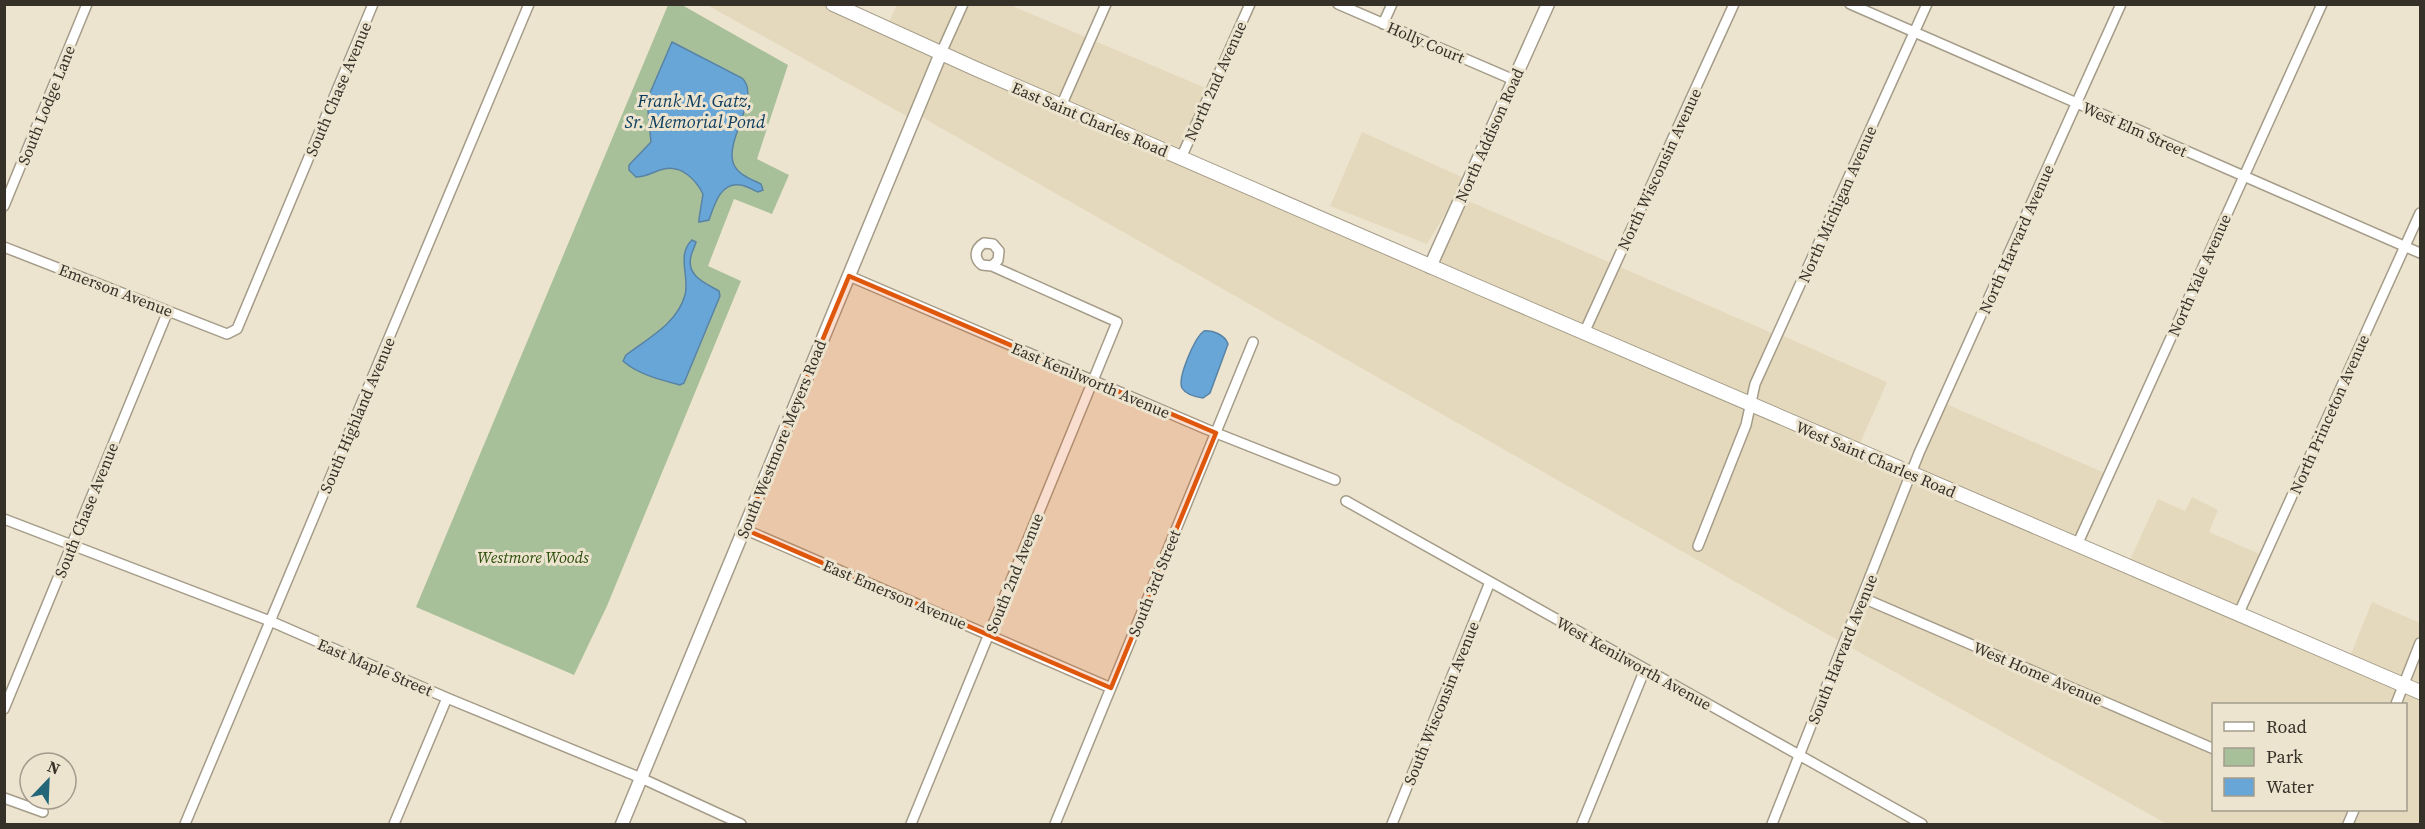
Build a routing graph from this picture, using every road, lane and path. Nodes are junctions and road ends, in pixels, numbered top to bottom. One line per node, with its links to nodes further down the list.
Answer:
1 (87, 4): 24 (street, South Lodge Lane)
2 (373, 4): 35 (street, South Chase Avenue)
3 (529, 4): 51 (street, South Highland Avenue)
4 (833, 4): 18 (main road, East Saint Charles Road)
5 (963, 4): 18 (street)
6 (1106, 4): 21 (street)
7 (1250, 4): 22 (street, North 2nd Avenue)
8 (1338, 4): 16 (street, Holly Court)
9 (1392, 4): 16 (street)
10 (1548, 4): 19 (street, North Addison Road)
11 (1734, 4): 34 (street, North Wisconsin Avenue)
12 (1850, 4): 17 (street, West Elm Street)
13 (1927, 4): 17 (street, North Michigan Avenue)
14 (2121, 4): 20 (street, North Harvard Avenue)
15 (2322, 4): 23 (street, North Yale Avenue)
16 (1383, 24): 19 (street, Holly Court)
17 (1915, 32): 20 (street, West Elm Street); 38 (street, North Michigan Avenue)
18 (941, 53): 21 (main road, East Saint Charles Road); 32 (street, South Westmore Meyers Road)
19 (1514, 80): 31 (street, North Addison Road)
20 (2077, 103): 23 (street, West Elm Street); 40 (street, North Harvard Avenue)
21 (1060, 106): 22 (main road, East Saint Charles Road)
22 (1181, 158): 26 (main road, East Saint Charles Road)
23 (2244, 176): 27 (street, West Elm Street); 46 (street, North Yale Avenue)
24 (4, 206)
25 (2421, 213): 27 (street, North Princeton Avenue)
26 (1348, 230): 31 (main road, West Saint Charles Road)
27 (2405, 247): 29 (street, West Elm Street); 50 (street, North Princeton Avenue)
28 (4, 248): 33 (street, Emerson Avenue)
29 (2421, 253)
30 (992, 266): 37 (street, South 2nd Avenue)
31 (1430, 267): 34 (main road, West Saint Charles Road)
32 (849, 276): 37 (street, East Kenilworth Avenue); 44 (street, South Westmore Meyers Road)
33 (168, 311): 35 (street, Emerson Avenue); 45 (street, South Chase Avenue)
34 (1584, 333): 38 (main road, West Saint Charles Road)
35 (227, 334)
36 (1253, 342): 39 (street, South 3rd Street)
37 (1093, 380): 39 (street, East Kenilworth Avenue); 52 (street, South 2nd Avenue)
38 (1751, 405): 40 (main road, West Saint Charles Road); 47 (street, North Michigan Avenue)
39 (1216, 433): 41 (street, East Kenilworth Avenue); 56 (street, South 3rd Street)
40 (1911, 474): 46 (main road, West Saint Charles Road); 49 (street, South Harvard Avenue)
41 (1335, 480)
42 (1346, 501): 48 (street, West Kenilworth Avenue)
43 (4, 519): 45 (street, East Maple Street)
44 (744, 529): 52 (street, East Emerson Avenue); 63 (street, South Westmore Meyers Road)
45 (72, 545): 51 (street, East Maple Street); 60 (street, South Chase Avenue)
46 (2077, 545): 50 (main road, West Saint Charles Road)
47 (1698, 546)
48 (1490, 582): 54 (street, West Kenilworth Avenue); 73 (street, South Wisconsin Avenue)
49 (1863, 597): 61 (street, West Home Avenue); 62 (street, South Harvard Avenue)
50 (2238, 615): 55 (main road, West Saint Charles Road)
51 (270, 621): 58 (street, East Maple Street); 67 (street, South Highland Avenue)
52 (989, 635): 56 (street, East Emerson Avenue); 71 (street, South 2nd Avenue)
53 (2421, 643): 55 (street)
54 (1645, 669): 62 (street, West Kenilworth Avenue); 74 (street)
55 (2403, 686): 57 (main road); 59 (street)
56 (1111, 688): 72 (street, South 3rd Street)
57 (2421, 692)
58 (447, 698): 63 (street, East Maple Street); 68 (street)
59 (2397, 703)
60 (4, 709)
61 (2212, 748)
62 (1800, 756): 75 (street, South Harvard Avenue); 76 (street, West Kenilworth Avenue)
63 (641, 778): 69 (street, South Westmore Meyers Road); 70 (street, East Maple Street)
64 (4, 798): 66 (street)
65 (2354, 811): 77 (street)
66 (43, 812)
67 (185, 825)
68 (394, 825)
69 (622, 825)
70 (741, 825)
71 (911, 825)
72 (1055, 825)
73 (1392, 825)
74 (1582, 825)
75 (1772, 825)
76 (1922, 825)
77 (2348, 825)

